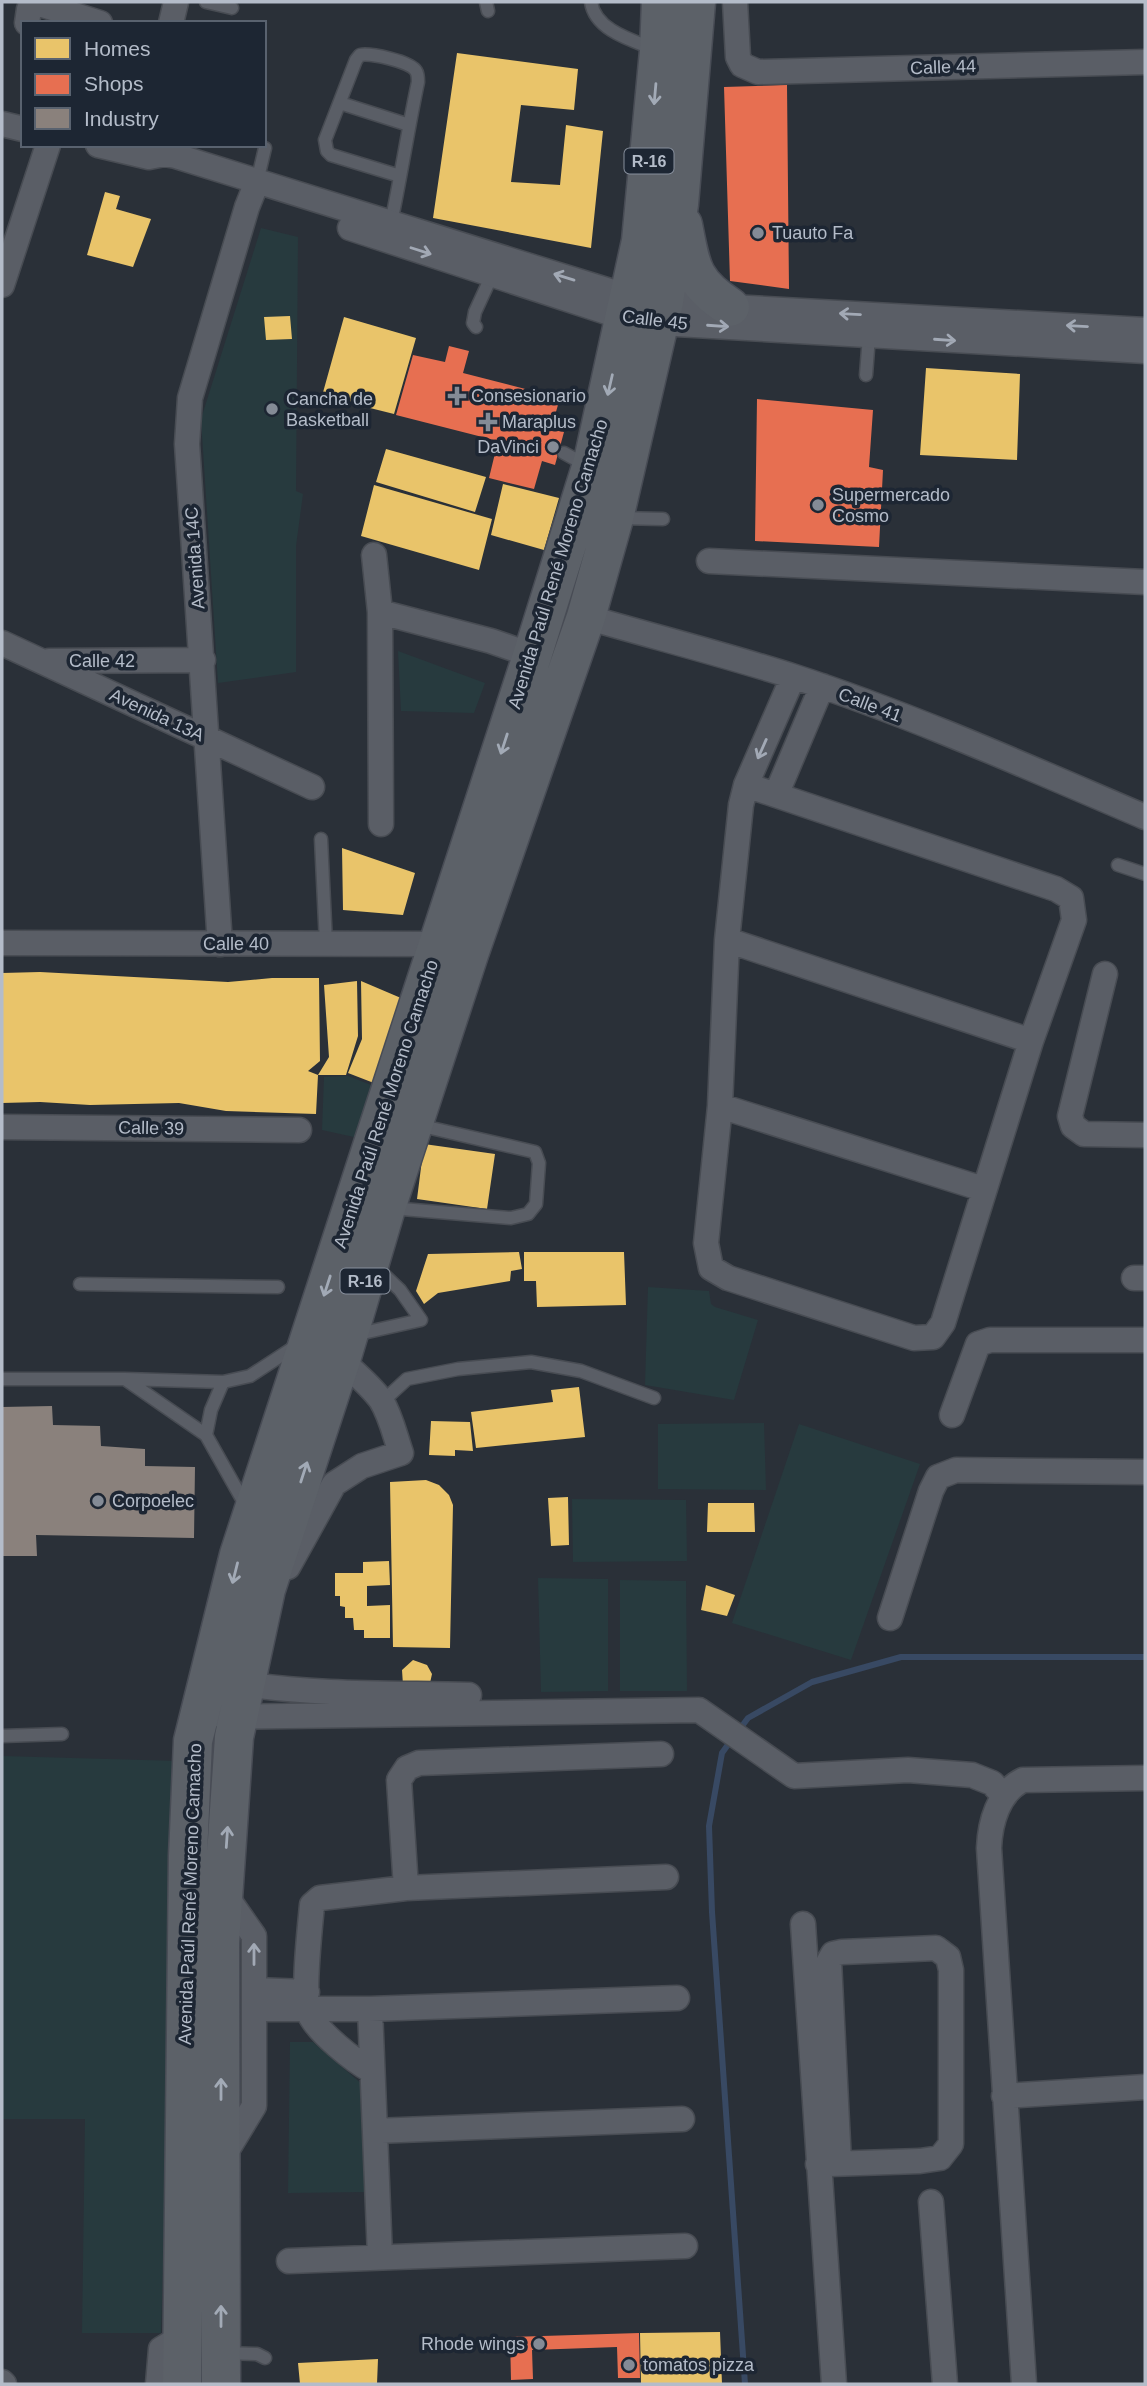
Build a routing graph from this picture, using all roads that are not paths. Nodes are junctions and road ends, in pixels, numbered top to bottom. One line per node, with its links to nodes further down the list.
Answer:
1 (176, 2): 10 (street)
2 (206, 2): 7 (lane)
3 (591, 2): 11 (lane)
4 (661, 2): 11 (main road, Avenida Paúl René Moreno Camacho / R-16)
5 (696, 2): 23 (main road, Avenida Paúl René Moreno Camacho / R-16)
6 (735, 2): 12 (street, Calle 44)
7 (232, 8)
8 (27, 21): 9 (street)
9 (94, 21)
10 (171, 21)
11 (659, 51): 28 (main road, Avenida Paúl René Moreno Camacho / R-16, one-way to 28)
12 (1145, 62)
13 (340, 103): 15 (lane); 15 (lane); 21 (lane)
14 (2, 124): 16 (street)
15 (409, 125): 21 (lane)
16 (21, 129)
17 (47, 147): 26 (street)
18 (110, 147): 20 (street, Calle 45)
19 (265, 148): 22 (lane)
20 (141, 152): 22 (street, Calle 45)
21 (400, 176): 24 (lane)
22 (254, 188): 24 (street, Calle 45); 25 (street, Calle 45, one-way to 25); 43 (street, Avenida 14C)
23 (679, 204): 27 (main road); 28 (main road, Avenida Paúl René Moreno Camacho / R-16)
24 (391, 223): 28 (street, Calle 45, one-way to 24)
25 (492, 275): 28 (street, Calle 45); 29 (lane)
26 (2, 285)
27 (730, 307): 28 (street, Calle 45); 30 (street, Calle 45, one-way to 27)
28 (644, 310): 31 (street, Calle 45, one-way to 31); 34 (main road, Avenida Paúl René Moreno Camacho / R-16); 42 (main road, Avenida Paúl René Moreno Camacho / R-16, one-way to 42)
29 (476, 327)
30 (1145, 330)
31 (869, 336): 32 (street, Calle 45, one-way to 32); 33 (lane)
32 (1145, 352)
33 (866, 375)
34 (614, 518): 35 (lane); 40 (main road, Avenida Paúl René Moreno Camacho / R-16)
35 (663, 519)
36 (374, 555): 39 (street)
37 (709, 561): 38 (street)
38 (1145, 582)
39 (380, 612): 42 (street); 51 (street)
40 (586, 617): 45 (street, Calle 41); 59 (main road, Avenida Paúl René Moreno Camacho / R-16)
41 (2, 643): 48 (street, Avenida 13A)
42 (533, 653): 59 (main road, Avenida Paúl René Moreno Camacho / R-16, one-way to 59)
43 (203, 660): 44 (street, Calle 42); 57 (street, Avenida 14C)
44 (2, 661)
45 (793, 677): 46 (street, Calle 41); 47 (street, one-way to 47)
46 (822, 686): 49 (street); 50 (street, Calle 41)
47 (746, 785): 49 (street); 55 (street)
48 (312, 788)
49 (776, 795): 61 (street)
50 (1145, 817)
51 (381, 824)
52 (321, 839): 58 (lane)
53 (1118, 865): 54 (lane)
54 (1145, 874)
55 (727, 940): 61 (street); 62 (street)
56 (2, 943): 57 (street, Calle 40)
57 (220, 944): 58 (street, Calle 40)
58 (326, 944): 59 (street, Calle 40)
59 (454, 949): 63 (main road, Avenida Paúl René Moreno Camacho / R-16); 73 (main road, Avenida Paúl René Moreno Camacho / R-16, one-way to 73)
60 (1105, 974): 66 (street)
61 (1031, 1041): 67 (street)
62 (720, 1106): 67 (street); 67 (street)
63 (415, 1124): 68 (main road, Avenida Paúl René Moreno Camacho / R-16); 68 (lane)
64 (2, 1127): 65 (street, Calle 39)
65 (299, 1130)
66 (1145, 1135)
67 (983, 1189)
68 (386, 1208): 69 (main road, Avenida Paúl René Moreno Camacho / R-16)
69 (371, 1263): 73 (main road, Avenida Paúl René Moreno Camacho / R-16); 73 (lane)
70 (80, 1284): 71 (lane)
71 (278, 1287)
72 (1145, 1340): 79 (street)
73 (333, 1344): 76 (lane); 78 (street); 82 (main road, Avenida Paúl René Moreno Camacho / R-16); 84 (main road, Avenida Paúl René Moreno Camacho / R-16, one-way to 73)
74 (2, 1379): 75 (lane)
75 (125, 1379): 76 (lane); 80 (lane)
76 (223, 1382): 80 (lane)
77 (654, 1398): 78 (lane)
78 (382, 1402): 84 (street)
79 (952, 1415)
80 (206, 1435): 82 (lane)
81 (1145, 1472): 83 (street)
82 (251, 1517): 87 (main road, Avenida Paúl René Moreno Camacho / R-16, one-way to 87)
83 (890, 1618)
84 (259, 1623): 86 (main road, Avenida Paúl René Moreno Camacho / R-16)
85 (469, 1695): 86 (street)
86 (242, 1701): 87 (street); 92 (street); 95 (main road, Avenida Paúl René Moreno Camacho / R-16, one-way to 86)
87 (200, 1716): 112 (main road, Avenida Paúl René Moreno Camacho / R-16)
88 (62, 1734): 89 (lane)
89 (2, 1736)
90 (661, 1754): 94 (street)
91 (1145, 1778): 92 (street)
92 (1004, 1796): 103 (street)
93 (666, 1877): 94 (street)
94 (406, 1888): 99 (street)
95 (224, 1893): 98 (street, one-way to 95); 106 (main road, Avenida Paúl René Moreno Camacho / R-16, one-way to 95)
96 (803, 1924): 107 (street)
97 (677, 1998): 100 (street)
98 (254, 2000): 99 (street); 106 (street)
99 (307, 2002): 100 (street); 101 (street)
100 (370, 2010): 101 (street)
101 (372, 2071): 105 (street)
102 (1145, 2087): 103 (street)
103 (1004, 2096): 119 (street)
104 (682, 2119): 105 (street)
105 (375, 2131): 110 (street)
106 (221, 2160): 114 (main road, Avenida Paúl René Moreno Camacho / R-16, one-way to 106)
107 (829, 2164): 107 (street); 117 (street)
108 (932, 2202): 118 (street)
109 (685, 2246): 110 (street)
110 (380, 2257): 111 (street)
111 (289, 2261)
112 (183, 2336): 115 (street); 116 (main road, Avenida Paúl René Moreno Camacho / R-16)
113 (265, 2358): 114 (lane)
114 (221, 2369)
115 (158, 2384)
116 (182, 2384)
117 (834, 2384)
118 (945, 2384)
119 (1024, 2384)

